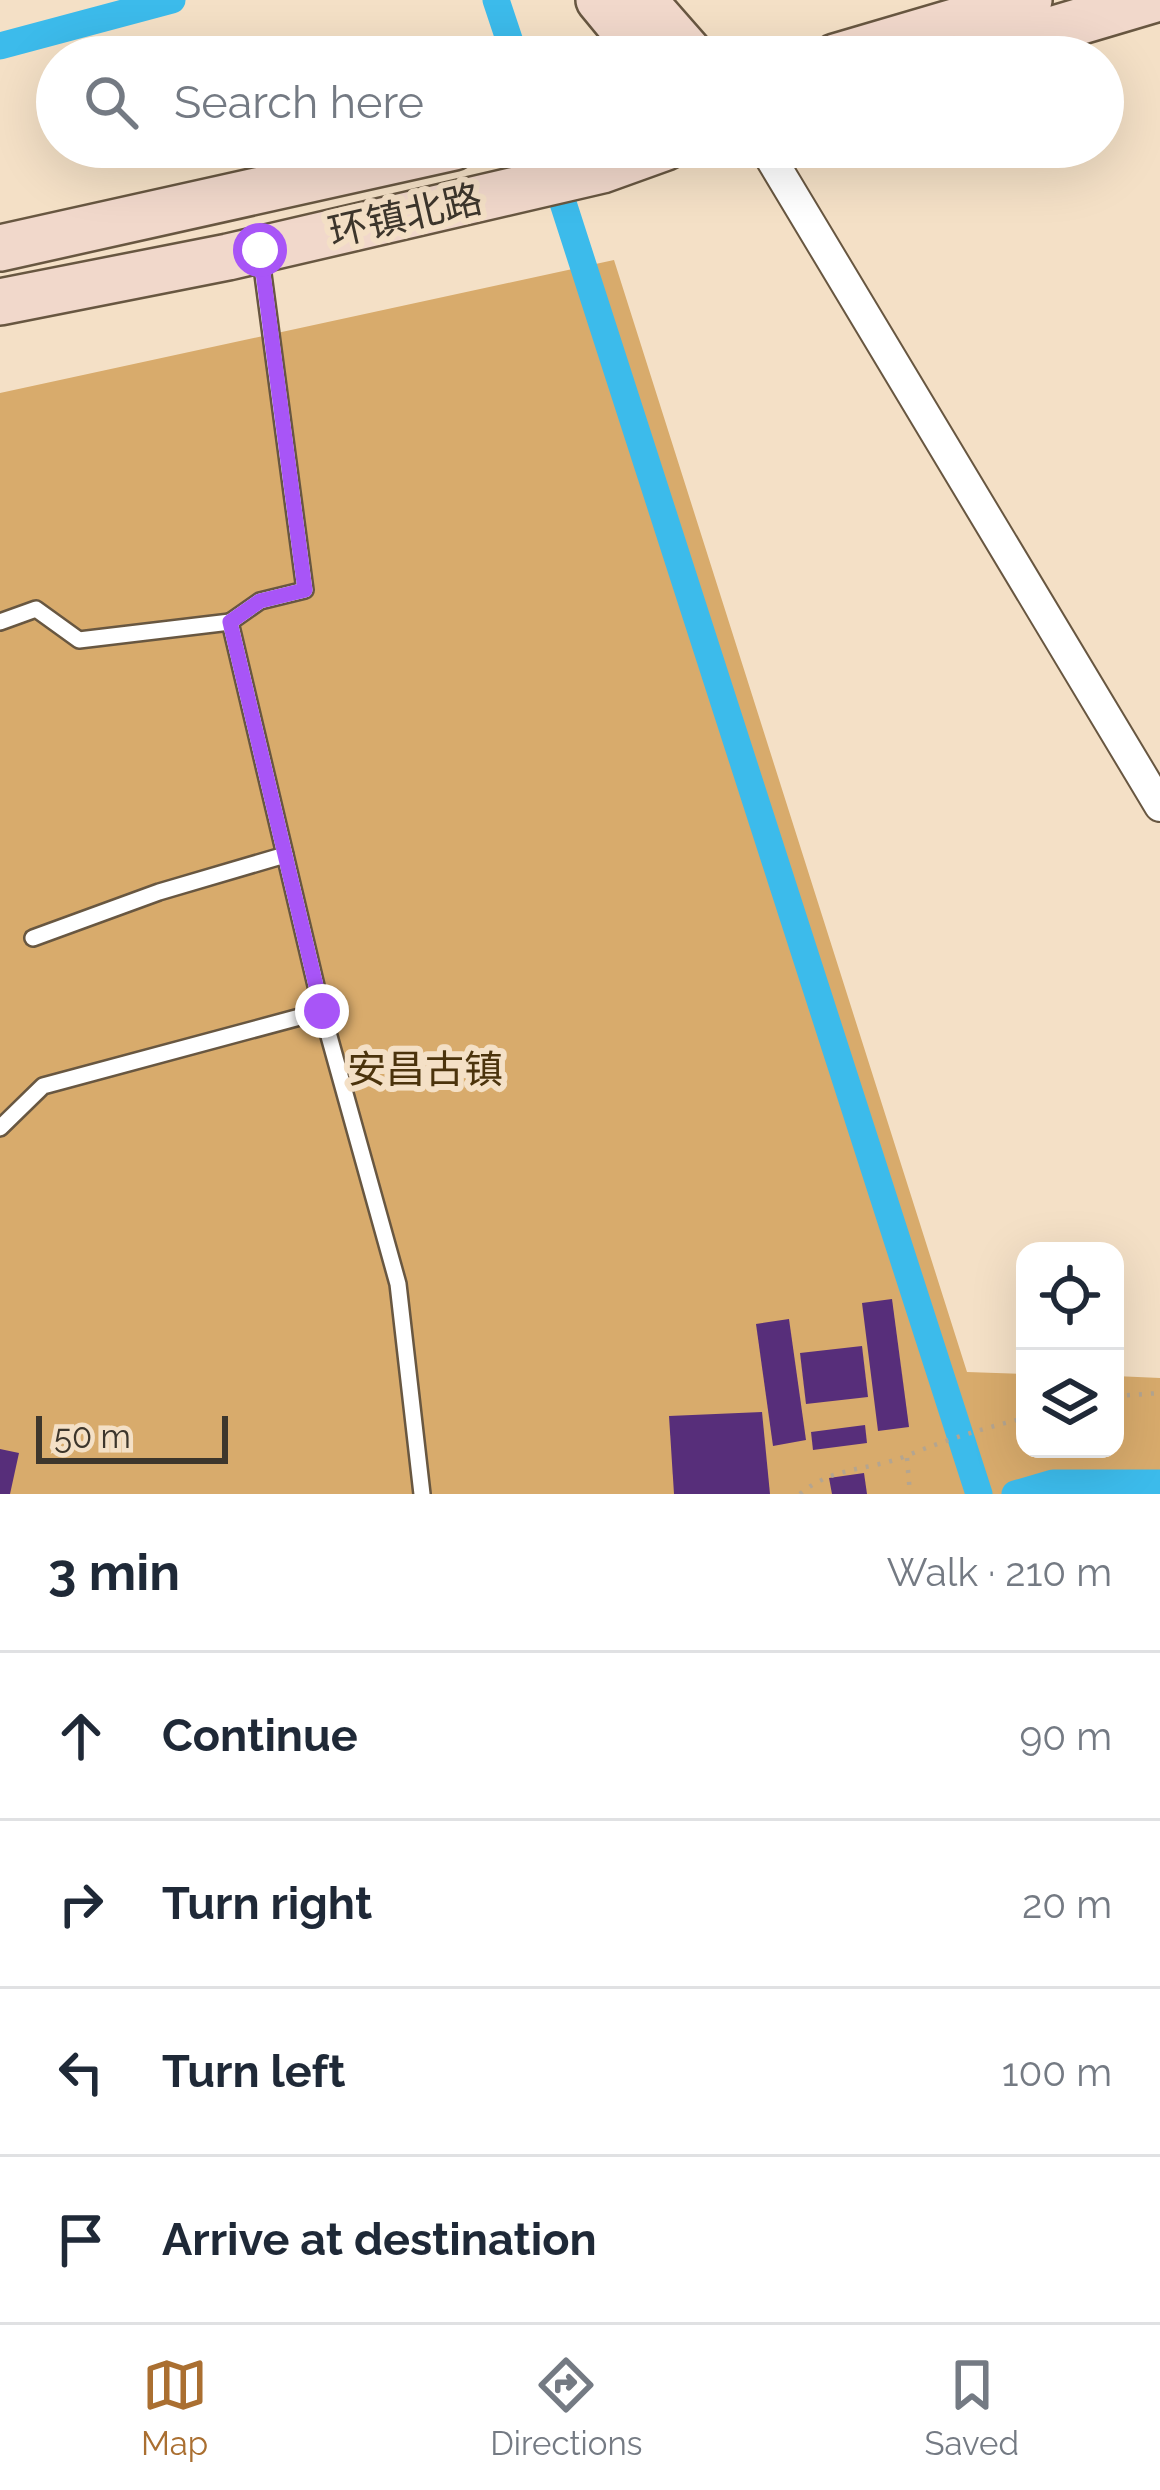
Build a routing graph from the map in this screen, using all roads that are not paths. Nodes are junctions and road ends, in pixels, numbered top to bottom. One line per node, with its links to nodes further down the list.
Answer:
1 (599, 0): 5 (main road)
2 (643, 0): 6 (main road)
3 (1029, 0): 7 (main road)
4 (1152, 0): 8 (main road)
5 (629, 36)
6 (675, 36)
7 (906, 36)
8 (1031, 36)
9 (360, 168): 12 (main road, 环镇北路)
10 (608, 168): 13 (main road, 环镇北路)
11 (777, 168): 17 (street)
12 (0, 248)
13 (260, 250): 14 (main road, 环镇北路); 16 (lane)
14 (0, 302)
15 (0, 622): 16 (lane)
16 (230, 622): 18 (lane)
17 (1160, 806)
18 (285, 854): 19 (lane); 20 (lane)
19 (33, 938)
20 (322, 1011): 21 (lane); 22 (lane)
21 (0, 1128)
22 (422, 1494)

